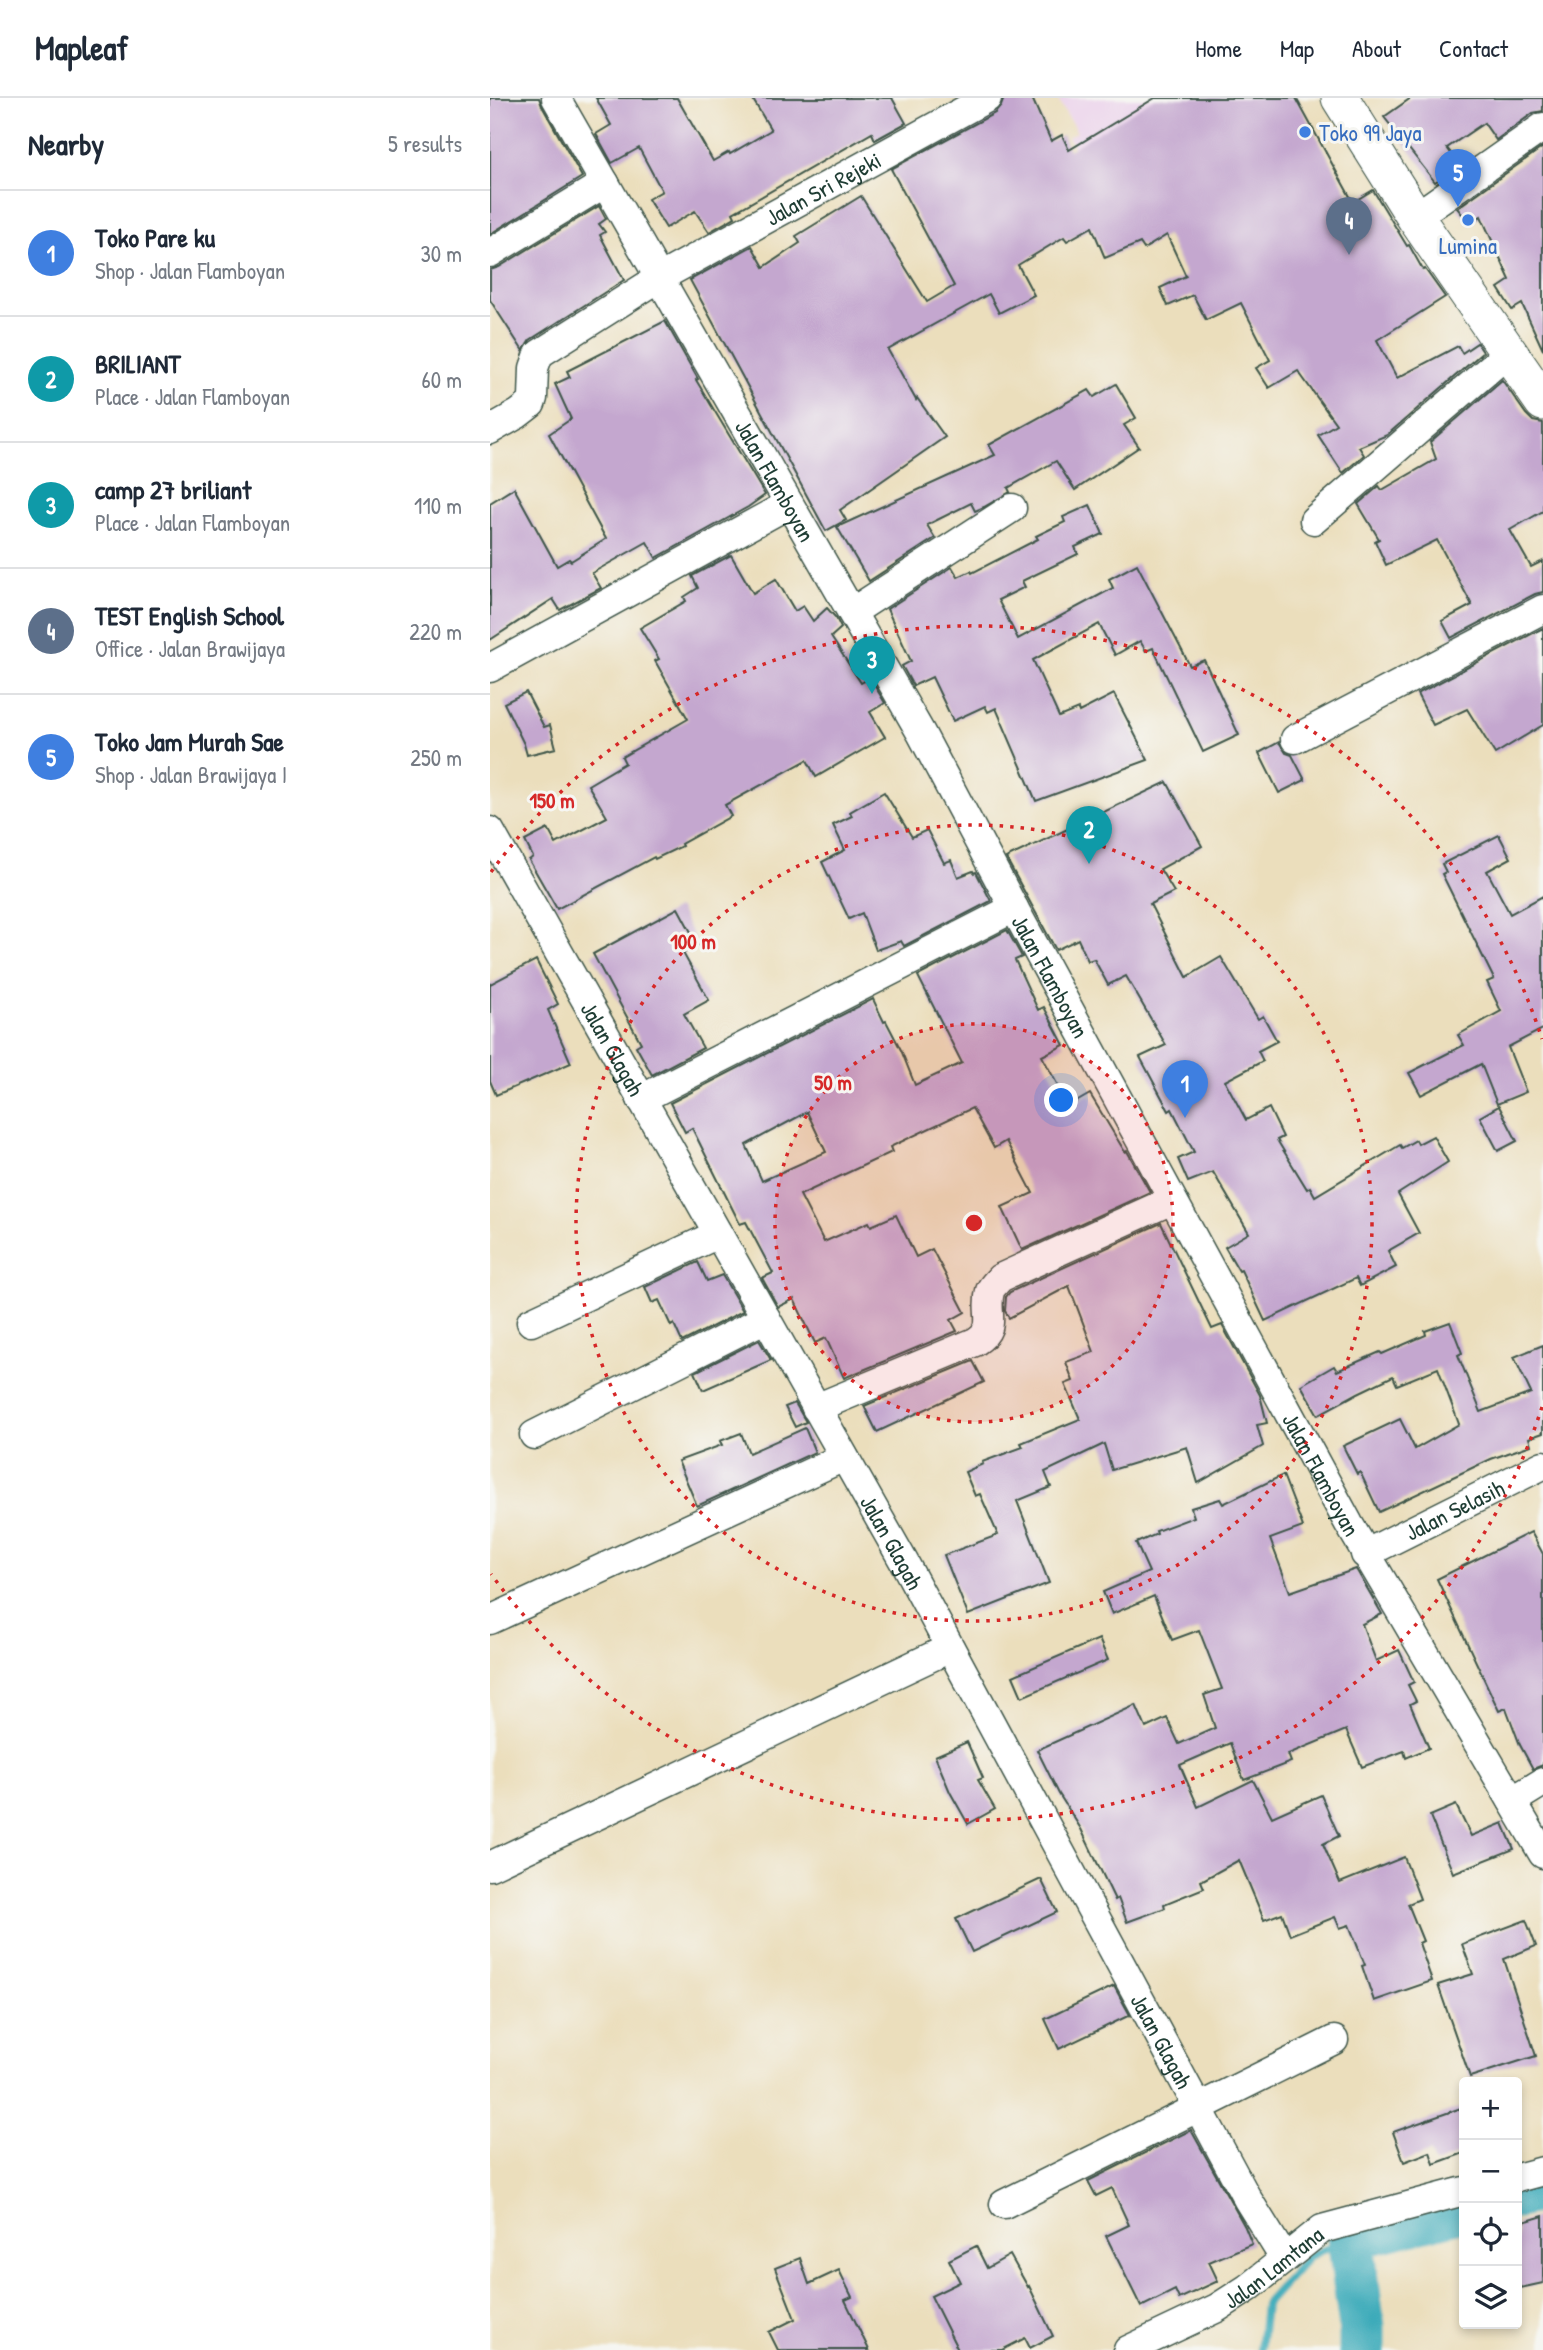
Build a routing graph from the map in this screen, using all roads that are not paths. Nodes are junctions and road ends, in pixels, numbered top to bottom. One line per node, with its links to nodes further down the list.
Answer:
1 (556, 98): 5 (street, Jalan Flamboyan)
2 (987, 98): 8 (street, Jalan Sri Rejeki)
3 (1340, 98): 6 (main road)
4 (1543, 127): 6 (street)
5 (606, 183): 7 (street); 8 (street, Jalan Flamboyan)
6 (1415, 217): 9 (main road)
7 (490, 253)
8 (659, 278): 11 (street, Jalan Sri Rejeki); 12 (street, Jalan Flamboyan)
9 (1509, 352): 10 (main road); 14 (street)
10 (1543, 402)
11 (490, 430)
12 (789, 504): 16 (street, Jalan Flamboyan); 17 (street)
13 (1012, 508): 16 (street)
14 (1314, 520)
15 (1543, 608): 18 (street)
16 (852, 612): 20 (street, Jalan Flamboyan)
17 (490, 668)
18 (1295, 739)
19 (490, 831): 21 (street, Jalan Glagah)
20 (1013, 908): 21 (street); 22 (street, Jalan Flamboyan)
21 (642, 1099): 23 (street, Jalan Glagah)
22 (1172, 1200): 26 (street); 30 (street, Jalan Flamboyan)
23 (718, 1234): 24 (street, Jalan Glagah); 25 (street)
24 (766, 1318): 26 (street, Jalan Glagah); 27 (street)
25 (531, 1322)
26 (816, 1408): 28 (street, Jalan Glagah)
27 (534, 1435)
28 (844, 1457): 31 (street); 32 (street, Jalan Glagah)
29 (1543, 1465): 30 (street, Jalan Selasih)
30 (1365, 1553): 34 (street, Jalan Flamboyan)
31 (490, 1620)
32 (950, 1648): 36 (street); 38 (street, Jalan Glagah)
33 (1543, 1782): 34 (street)
34 (1512, 1801): 35 (street, Jalan Flamboyan)
35 (1543, 1854)
36 (490, 1866)
37 (1334, 2040): 38 (street)
38 (1199, 2107): 42 (street); 43 (street, Jalan Glagah)
39 (1543, 2171): 40 (street)
40 (1522, 2177)
41 (1459, 2192): 43 (street, Jalan Lamtana)
42 (1004, 2204)
43 (1284, 2258): 44 (street, Jalan Lamtana)
44 (1128, 2350)

